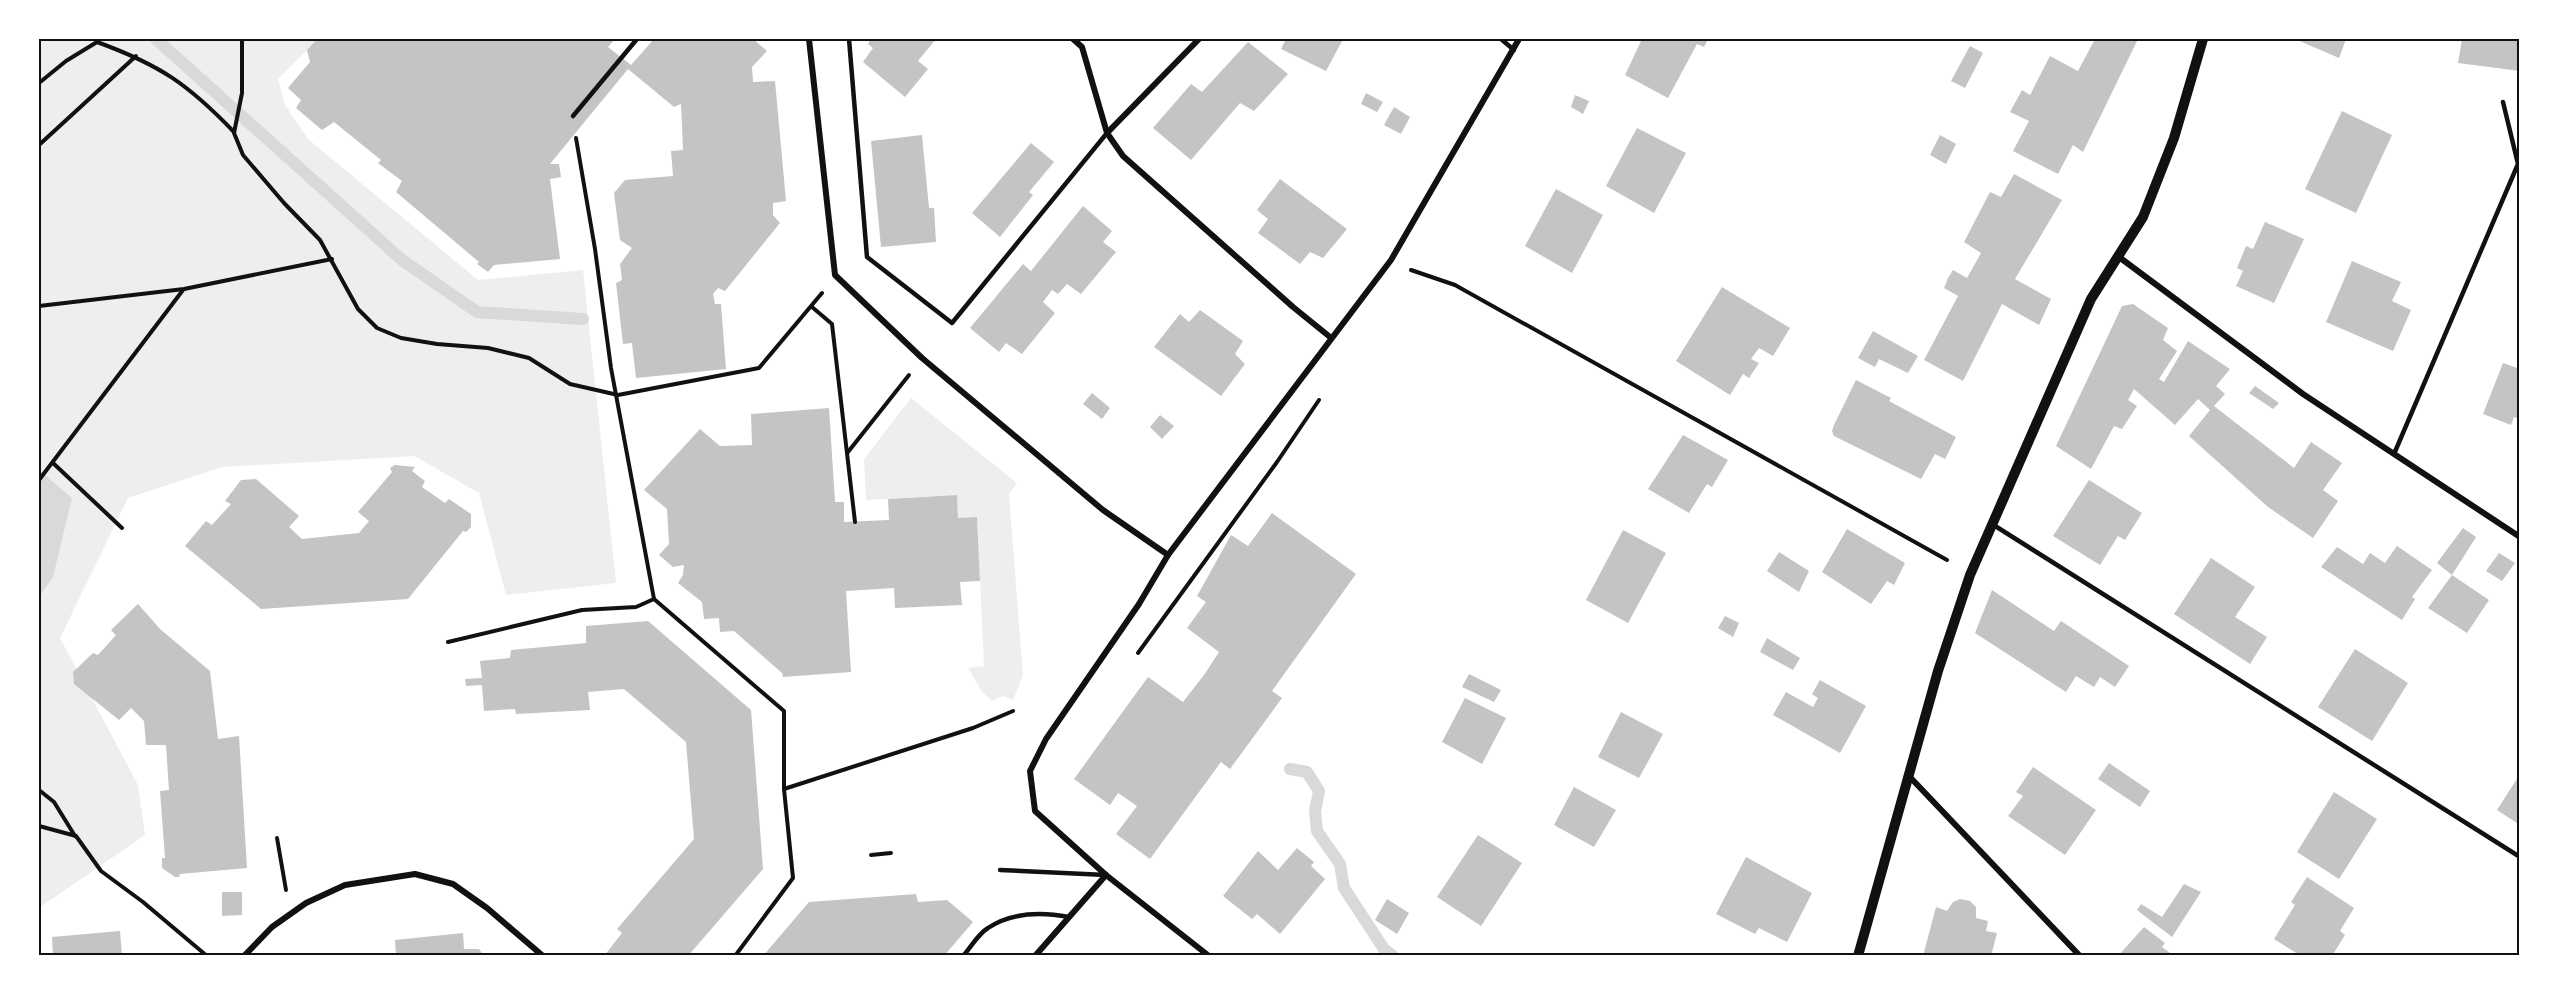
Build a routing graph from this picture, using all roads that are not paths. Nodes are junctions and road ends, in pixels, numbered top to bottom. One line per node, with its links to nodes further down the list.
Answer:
1 (637, 39): 11 (lane)
2 (849, 39): 12 (lane)
3 (1073, 39): 12 (street)
4 (1199, 39): 12 (street)
5 (1501, 39): 9 (lane)
6 (1519, 39): 9 (street)
7 (2203, 39): 13 (street)
8 (810, 42): 18 (street)
9 (1514, 50): 14 (street)
10 (2503, 102): 15 (lane)
11 (573, 116)
12 (1107, 133): 14 (street)
13 (2119, 256): 15 (street); 16 (street)
14 (1330, 337): 18 (street)
15 (2394, 454): 17 (street)
16 (1992, 524): 19 (street); 20 (lane)
17 (2520, 537)
18 (1168, 555): 22 (street)
19 (1908, 774): 29 (street); 30 (street)
20 (2520, 858)
21 (1000, 870): 22 (lane)
22 (1106, 875): 23 (street); 28 (street)
23 (1069, 917): 26 (lane); 27 (street)
24 (244, 956): 25 (street)
25 (543, 956)
26 (963, 956)
27 (1035, 956)
28 (1209, 956)
29 (1858, 956)
30 (2080, 956)

